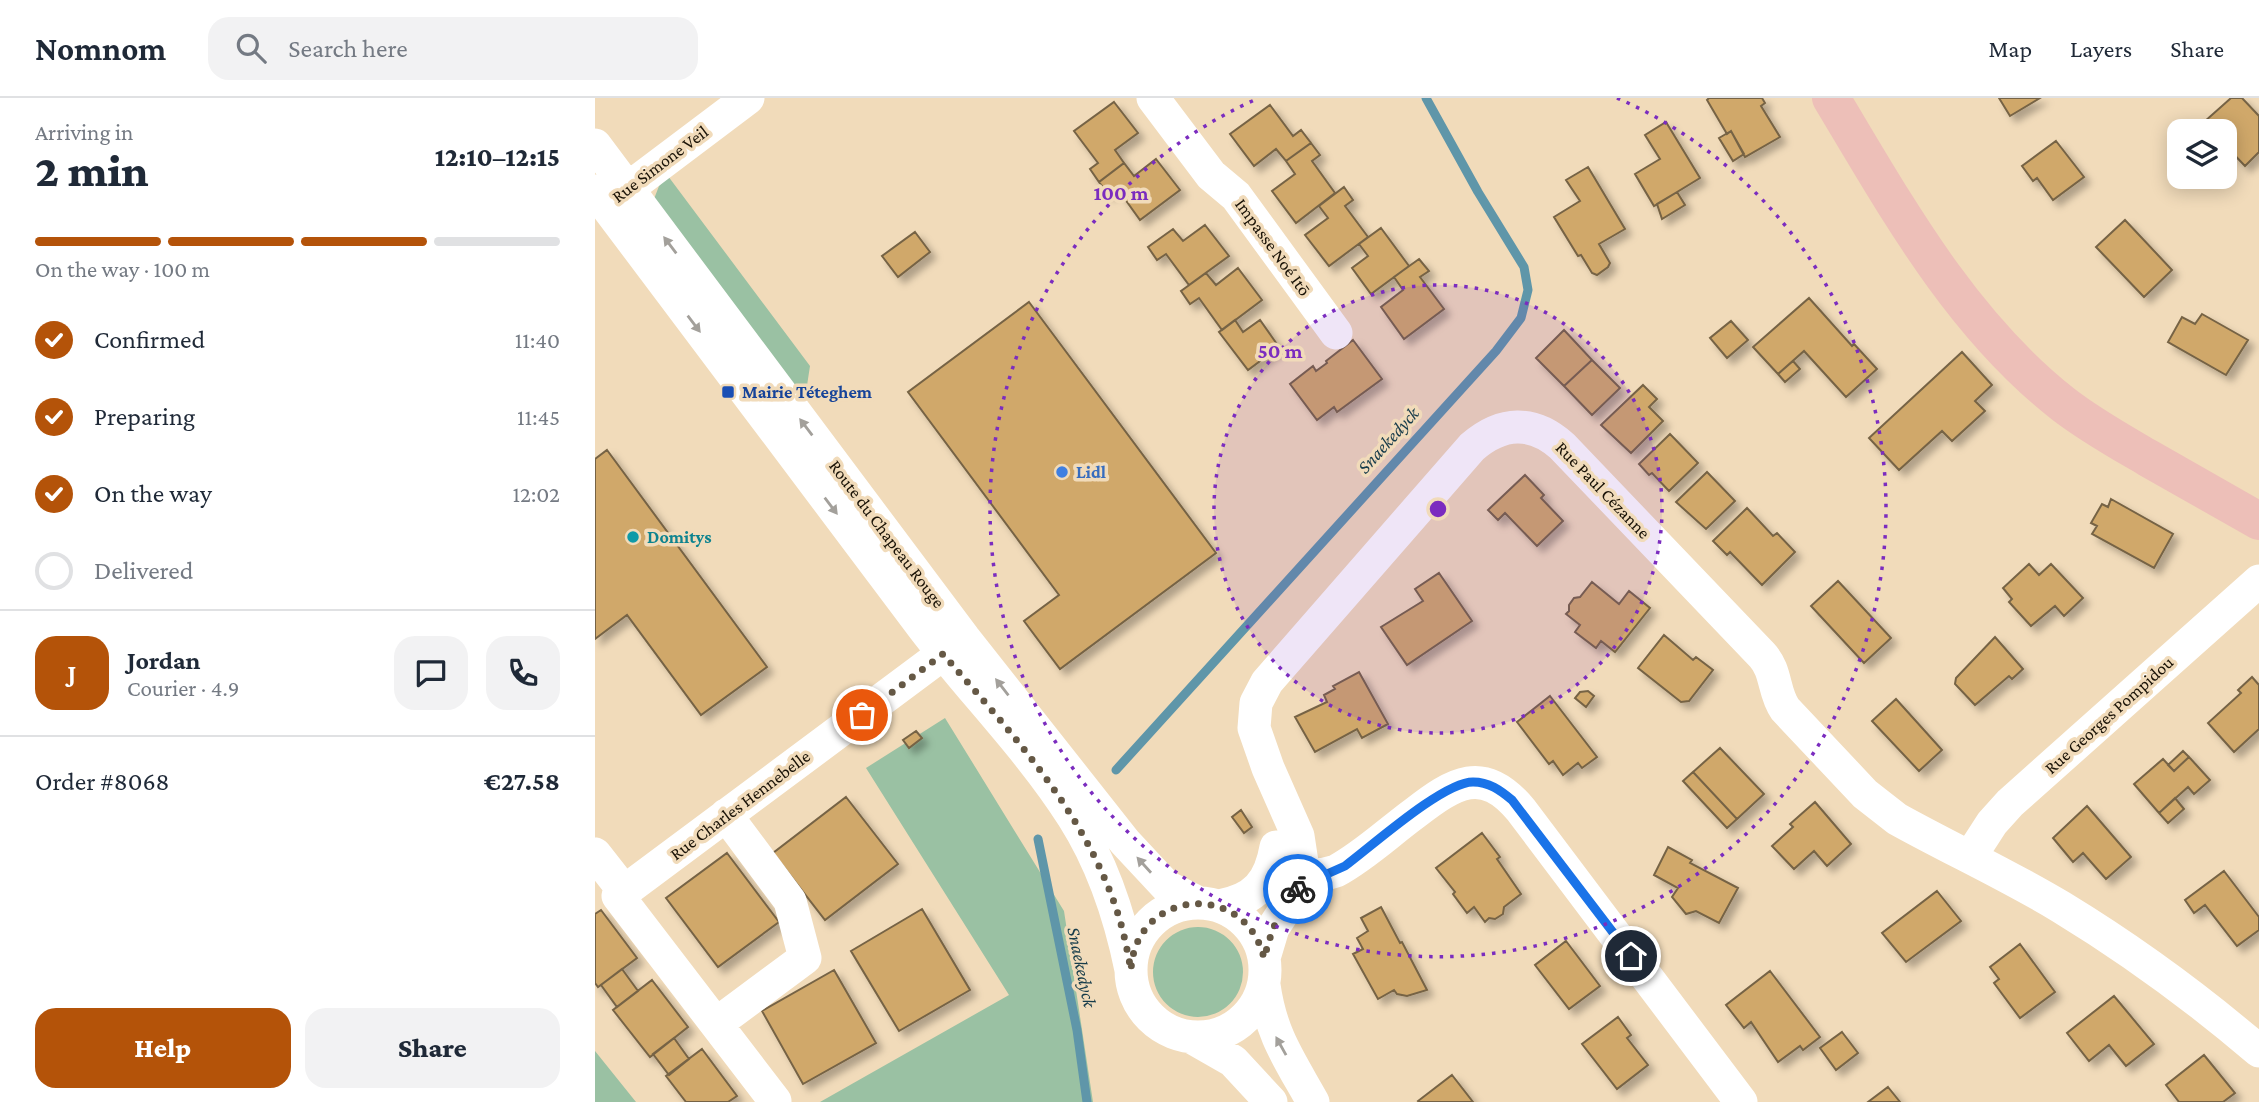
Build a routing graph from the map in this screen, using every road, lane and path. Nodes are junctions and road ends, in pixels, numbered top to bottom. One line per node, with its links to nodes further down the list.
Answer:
1 (748, 98): 6 (street, Rue Simone Veil)
2 (1153, 98): 7 (street, Impasse Noé Itō)
3 (1831, 98): 9 (main road)
4 (1853, 98): 8 (main road)
5 (595, 145): 6 (street, Route du Chapeau Rouge)
6 (609, 195): 11 (street, Route du Chapeau Rouge)
7 (1336, 333)
8 (2259, 500)
9 (2259, 521)
10 (2259, 581): 14 (street, Rue Georges Pompidou)
11 (953, 646): 12 (street, Rue Charles Hennebelle); 17 (street, Route du Chapeau Rouge, one-way to 11); 18 (street, Route du Chapeau Rouge)
12 (726, 815): 16 (street, Rue Charles Hennebelle); 20 (street)
13 (595, 854): 16 (street)
14 (1970, 857): 15 (street, Rue Paul Cézanne); 22 (street)
15 (1287, 871): 17 (street, Rue Paul Cézanne); 19 (street, Rue Paul Cézanne); 26 (street)
16 (621, 894): 20 (street)
17 (1209, 905): 18 (street); 19 (street)
18 (1131, 970): 21 (street)
19 (1264, 971): 21 (street); 25 (street, one-way to 19)
20 (716, 1024): 23 (street)
21 (1191, 1037): 24 (street)
22 (2259, 1051)
23 (775, 1101)
24 (1271, 1102)
25 (1313, 1102)
26 (1741, 1102)

